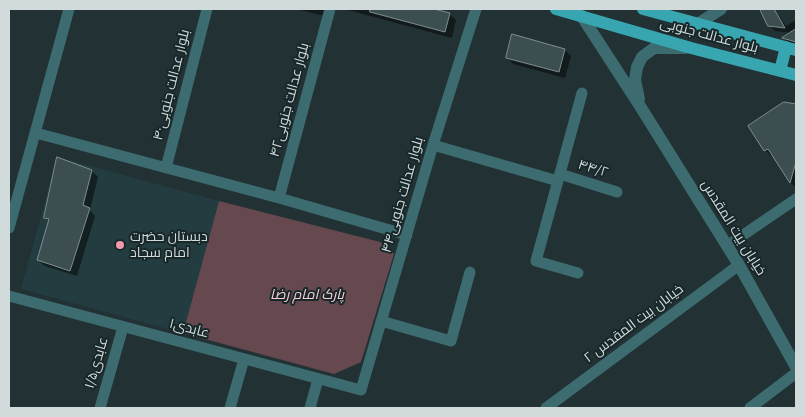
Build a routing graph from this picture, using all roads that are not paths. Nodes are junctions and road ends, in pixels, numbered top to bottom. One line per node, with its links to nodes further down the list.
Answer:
1 (69, 9): 16 (street)
2 (207, 9): 18 (street, بلوار عدالت جنوبی۴۰)
3 (330, 9): 21 (street, بلوار عدالت جنوبی۴۲)
4 (476, 9): 17 (street, بلوار عدالت جنوبی۴۴)
5 (556, 9): 8 (main road, بلوار عدالت جنوبی)
6 (642, 9): 9 (main road, بلوار عدالت جنوبی)
7 (721, 9): 9 (street)
8 (581, 15): 10 (main road, بلوار عدالت جنوبی); 15 (street, خیابان بیت المقدس)
9 (699, 24): 11 (main road, بلوار عدالت جنوبی)
10 (691, 48): 12 (main road, بلوار عدالت جنوبی); 15 (street)
11 (791, 49): 12 (main road)
12 (780, 71): 13 (main road, بلوار عدالت جنوبی)
13 (796, 75)
14 (582, 93): 19 (street)
15 (640, 106): 25 (street, خیابان بیت المقدس)
16 (36, 133): 18 (street); 23 (street)
17 (433, 145): 19 (street, ۴۴/۲); 24 (street, بلوار عدالت جنوبی۴۴)
18 (166, 168): 21 (street)
19 (559, 178): 20 (street, ۴۴/۲); 28 (street)
20 (617, 192)
21 (279, 198): 24 (street)
22 (796, 200): 25 (street)
23 (9, 228)
24 (407, 235): 30 (street, بلوار عدالت جنوبی۴۴)
25 (727, 246): 26 (street, خیابان بیت المقدس)
26 (740, 265): 33 (street, خیابان بیت المقدس); 39 (street, خیابان بیت المقدس ۲)
27 (470, 272): 30 (street)
28 (578, 273)
29 (9, 296): 31 (street, ۱عابدی)
30 (382, 321): 35 (street, بلوار عدالت جنوبی۴۴)
31 (123, 327): 32 (street, ۱عابدی); 36 (street, عابدی۱/۵)
32 (244, 359): 34 (street, ۱عابدی); 37 (street)
33 (796, 367): 40 (street)
34 (318, 379): 35 (street, ۱عابدی); 38 (street)
35 (361, 390)
36 (100, 408)
37 (230, 408)
38 (310, 408)
39 (546, 408)
40 (750, 408)

